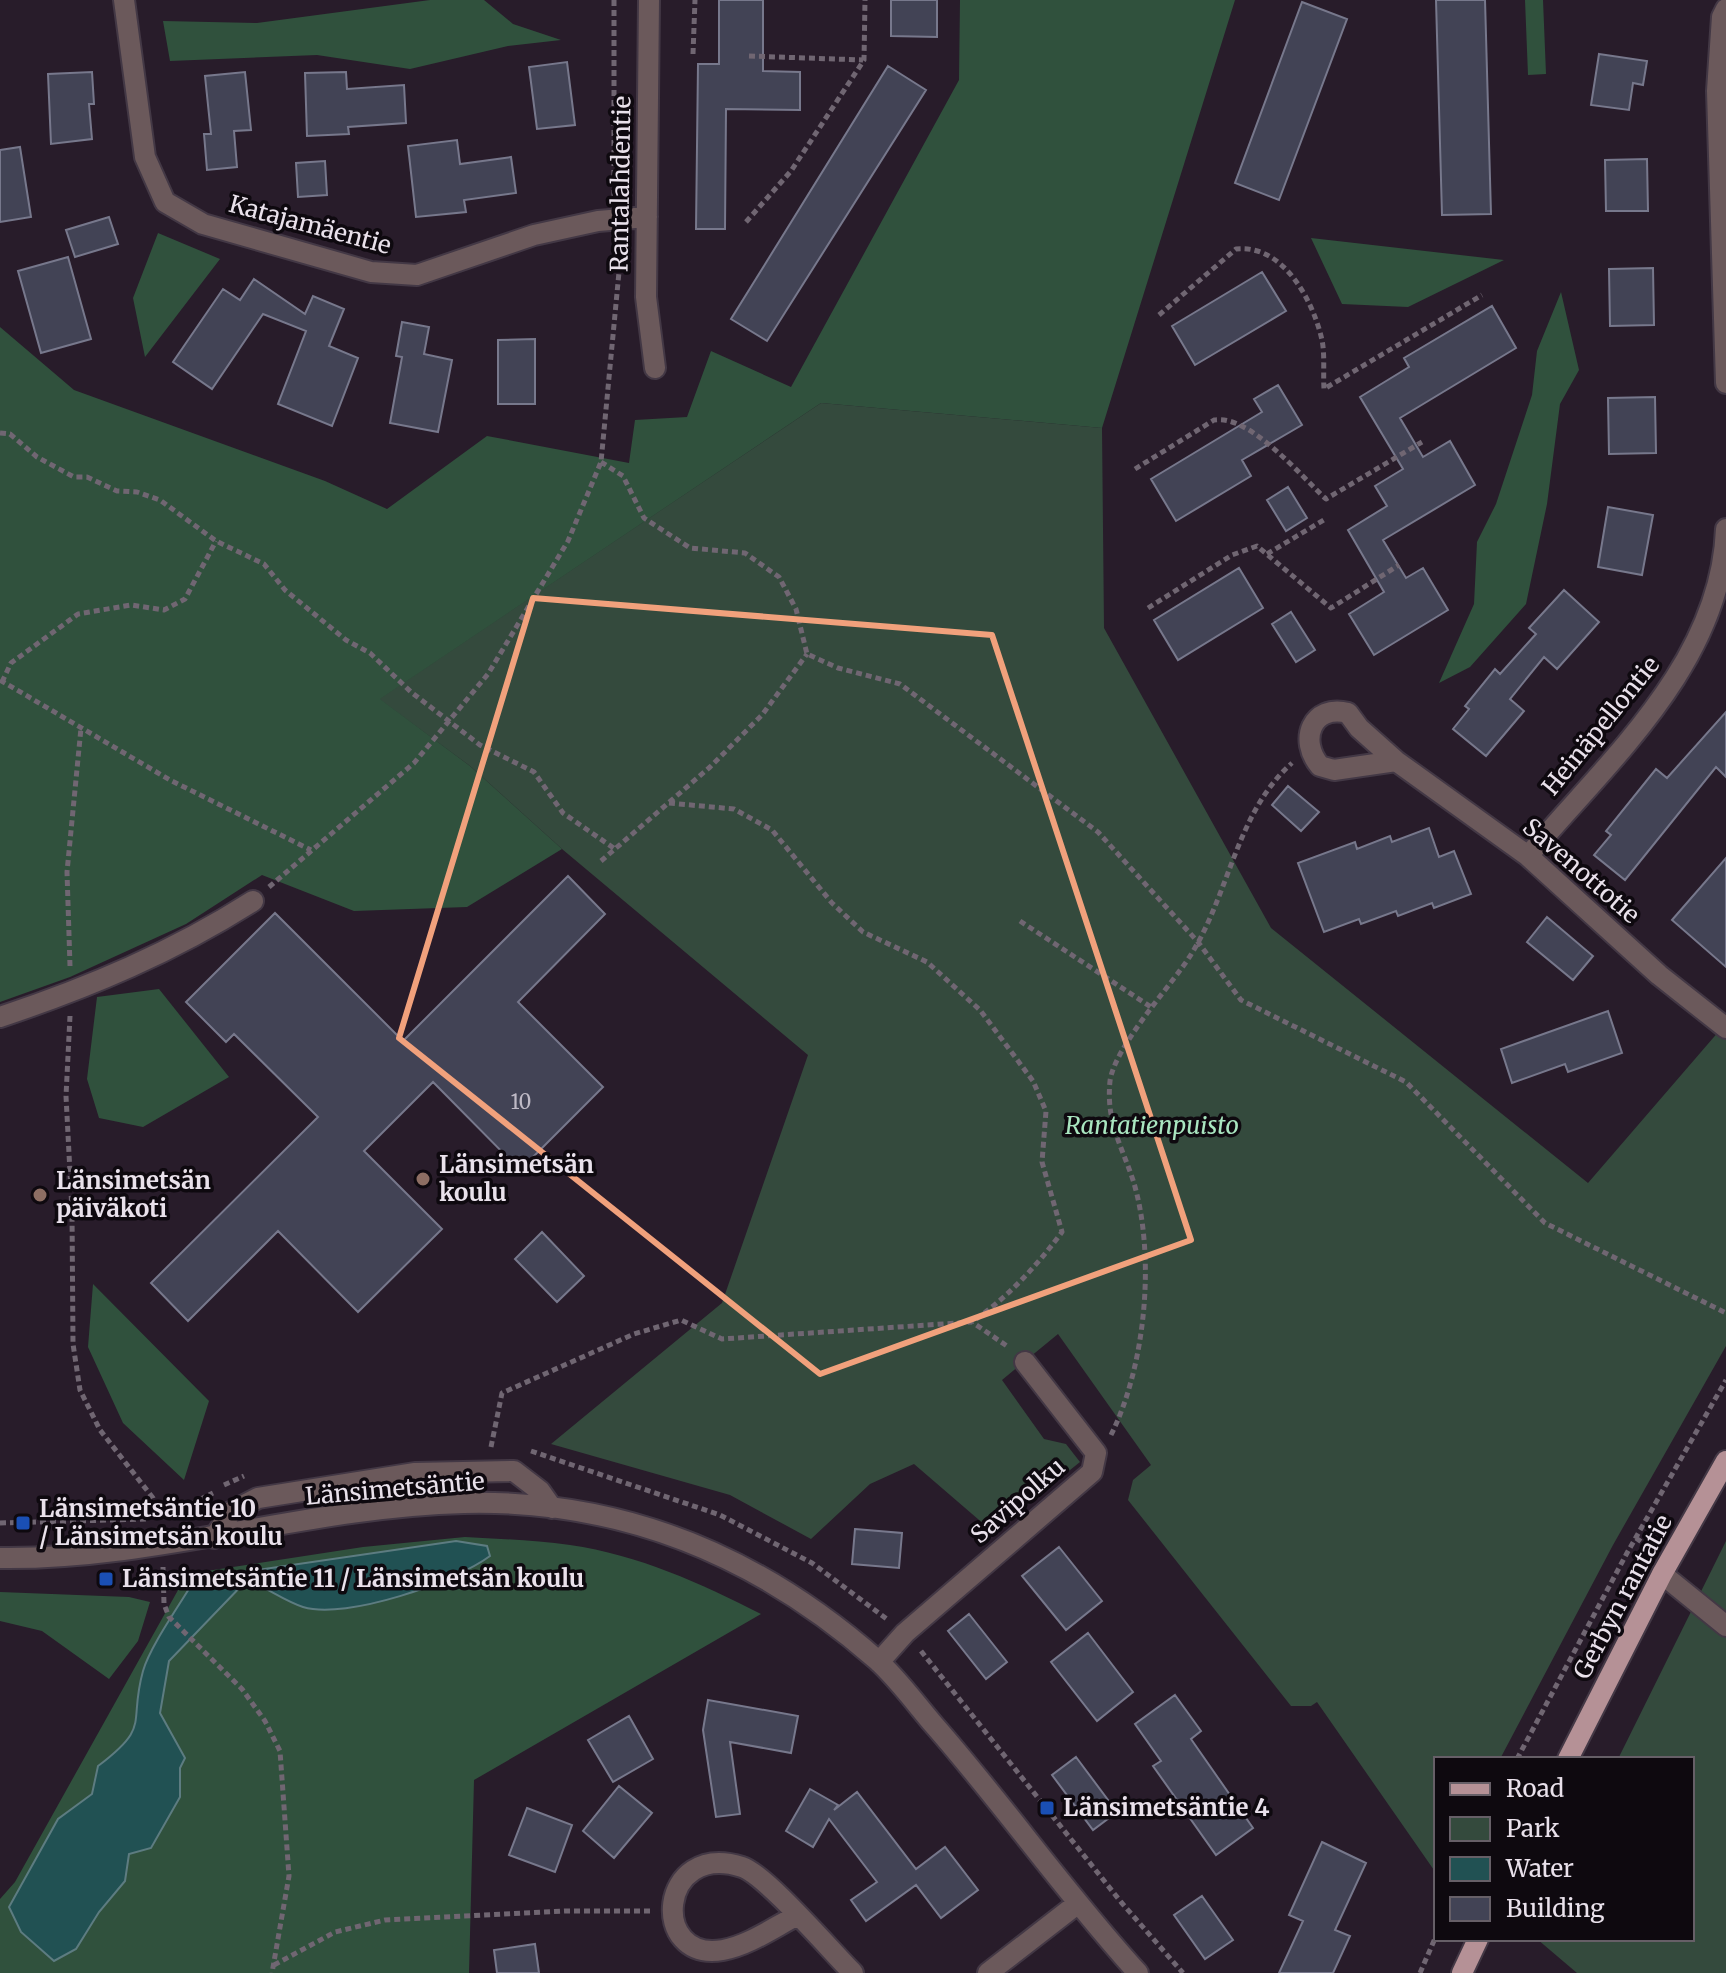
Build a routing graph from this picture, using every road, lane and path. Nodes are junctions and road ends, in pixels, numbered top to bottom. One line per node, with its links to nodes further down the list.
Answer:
1 (124, 0): 11 (street, Katajamäentie)
2 (614, 0): 11 (path)
3 (649, 0): 10 (street, Rantalahdentie)
4 (695, 0): 7 (path)
5 (865, 0): 9 (path)
6 (1726, 9): 16 (street)
7 (693, 54)
8 (749, 56): 9 (path)
9 (864, 60): 12 (path)
10 (647, 217): 11 (street, Katajamäentie); 15 (street, Rantalahdentie)
11 (614, 219): 19 (path)
12 (746, 222)
13 (1482, 295): 14 (path)
14 (1159, 315)
15 (655, 368)
16 (1726, 383)
17 (0, 433): 23 (path)
18 (1422, 442): 20 (path)
19 (601, 462): 27 (path); 29 (path)
20 (1135, 469)
21 (1327, 518): 24 (path)
22 (1726, 529): 36 (street, Heinäpellontie)
23 (216, 541): 28 (path); 29 (path)
24 (1267, 554): 25 (path); 26 (path)
25 (1399, 565)
26 (1148, 608)
27 (807, 654): 33 (path); 40 (path)
28 (1, 681): 30 (path)
29 (450, 719): 34 (path); 35 (path)
30 (81, 728): 35 (path); 41 (path)
31 (1309, 748): 32 (street); 32 (street, Savenottotie); 40 (path)
32 (1396, 761): 36 (street, Savenottotie)
33 (669, 803): 34 (path); 46 (path)
34 (615, 849): 37 (path)
35 (312, 851): 38 (path)
36 (1528, 856): 44 (street, Savenottotie)
37 (601, 861)
38 (253, 901): 41 (street)
39 (1020, 921): 42 (path)
40 (1198, 942): 42 (path); 45 (path)
41 (71, 993): 43 (street); 53 (path)
42 (1151, 1007): 51 (path)
43 (0, 1017)
44 (1726, 1028)
45 (1726, 1313)
46 (972, 1322): 47 (path); 49 (path)
47 (1025, 1362): 51 (street, Savipolku)
48 (1726, 1380): 60 (path)
49 (491, 1447)
50 (1726, 1461): 56 (main road, Gerbyn rantatie)
51 (1096, 1464): 59 (street, Savipolku)
52 (552, 1508): 54 (street, Länsimetsäntie); 54 (street); 59 (street, Länsimetsäntie)
53 (160, 1519)
54 (214, 1538): 55 (street, Länsimetsäntie)
55 (0, 1558)
56 (1662, 1574): 58 (street); 61 (main road, Gerbyn rantatie)
57 (169, 1617): 67 (path)
58 (1726, 1626)
59 (879, 1662): 62 (street, Länsimetsäntie)
60 (1518, 1757)
61 (1569, 1757)
62 (1077, 1904): 69 (street); 70 (street, Länsimetsäntie)
63 (671, 1908): 64 (street); 64 (street); 67 (path)
64 (796, 1916): 68 (street)
65 (1434, 1941): 71 (path)
66 (1477, 1941): 72 (main road)
67 (273, 1970)
68 (853, 1973)
69 (988, 1973)
70 (1138, 1973)
71 (1420, 1973)
72 (1462, 1973)

